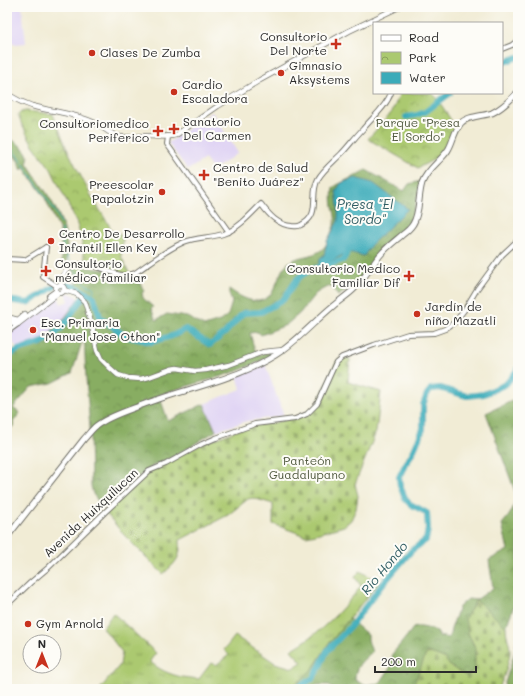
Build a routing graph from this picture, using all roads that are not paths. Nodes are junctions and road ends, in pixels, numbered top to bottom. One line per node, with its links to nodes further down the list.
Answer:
1 (399, 7): 7 (main road)
2 (518, 40): 3 (street)
3 (503, 49)
4 (518, 92): 16 (main road)
5 (7, 94): 7 (main road)
6 (390, 94): 8 (street)
7 (168, 137): 8 (street)
8 (229, 232): 11 (street)
9 (518, 240): 18 (street, Avenida Huixquilucan)
10 (7, 259): 11 (street)
11 (58, 289): 14 (main road); 16 (main road)
12 (7, 317): 14 (main road)
13 (7, 321): 14 (main road)
14 (18, 322): 15 (street)
15 (7, 332)
16 (283, 350): 17 (main road)
17 (7, 537)
18 (7, 605)

